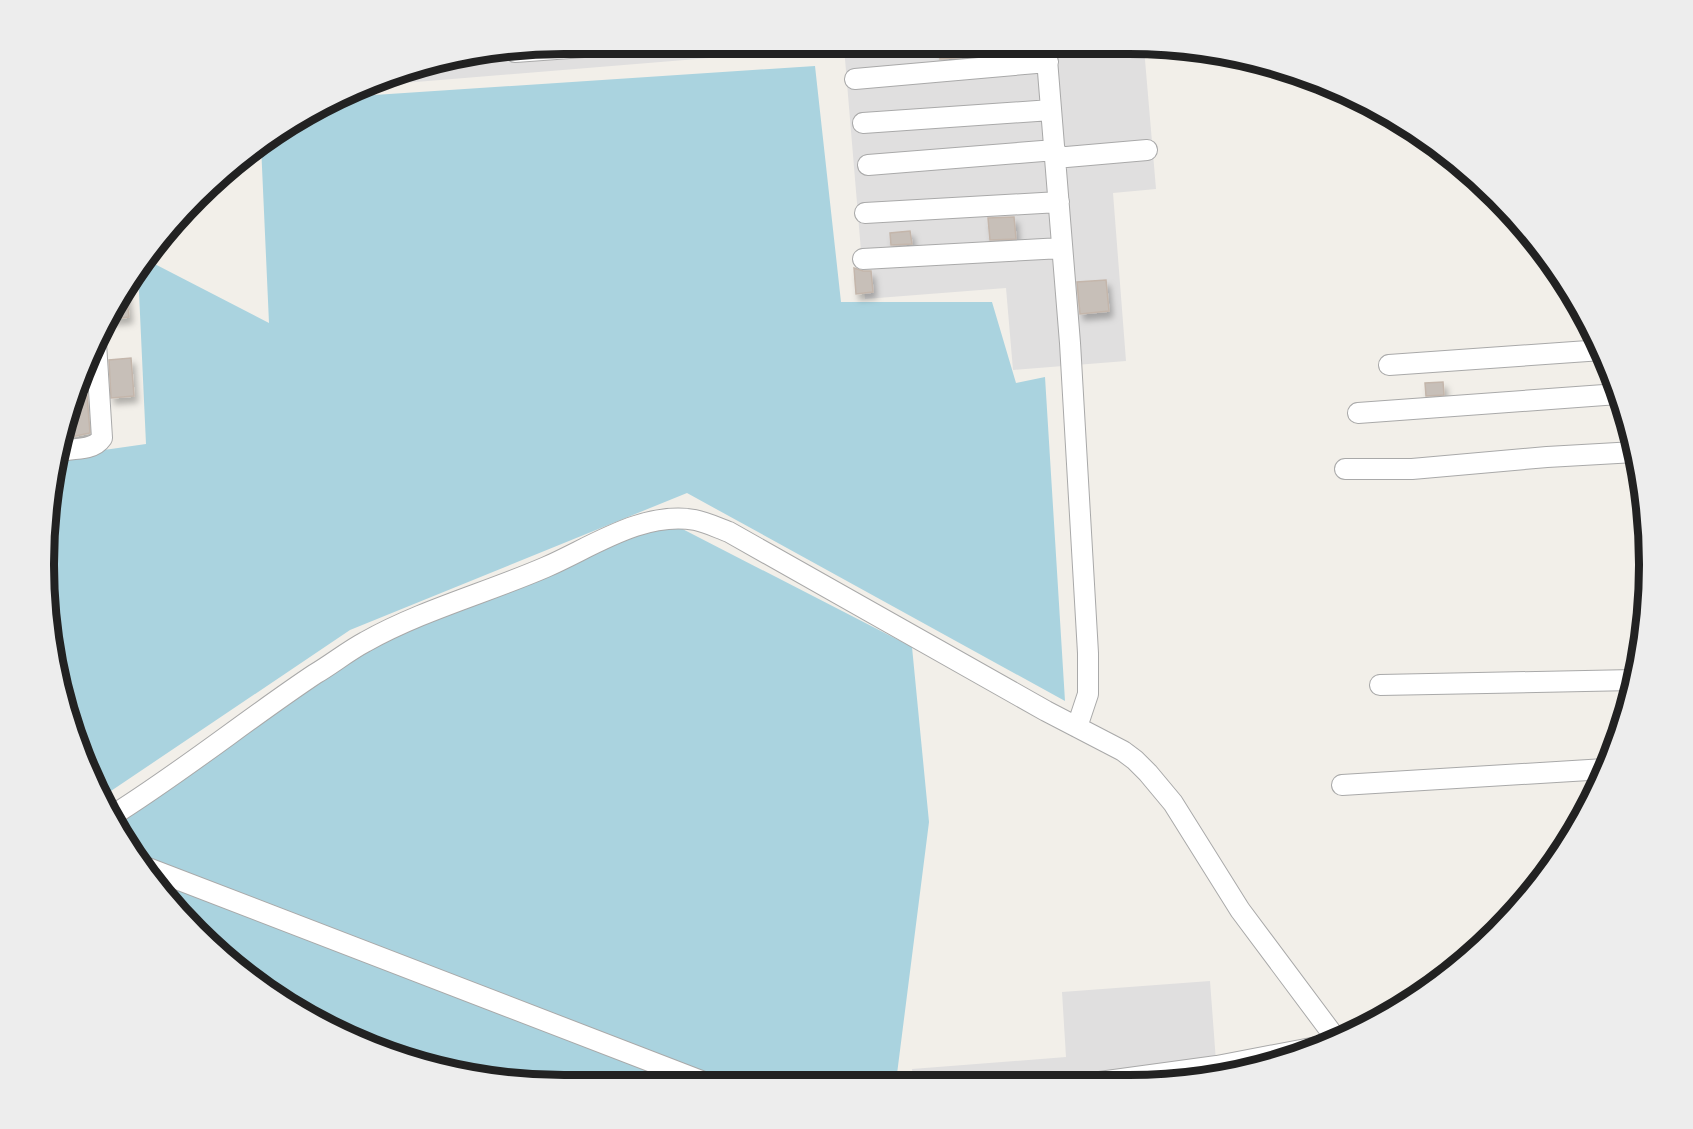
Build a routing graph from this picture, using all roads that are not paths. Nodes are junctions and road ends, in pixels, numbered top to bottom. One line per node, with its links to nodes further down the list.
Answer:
1 (1047, 55): 2 (street); 3 (street)
2 (855, 79)
3 (1051, 110): 4 (street); 6 (street)
4 (863, 123)
5 (1147, 150): 6 (street)
6 (1055, 154): 7 (street); 8 (street)
7 (868, 165)
8 (1059, 202): 9 (street); 10 (street)
9 (865, 213)
10 (1062, 248): 11 (street); 22 (street)
11 (863, 259)
12 (1591, 351): 14 (street)
13 (97, 360): 17 (street)
14 (1389, 365)
15 (1610, 395): 16 (street)
16 (1358, 412)
17 (67, 449)
18 (1626, 452): 19 (street)
19 (1345, 469)
20 (1626, 680): 21 (street)
21 (1380, 685)
22 (1077, 727): 25 (street); 27 (street)
23 (1596, 770): 24 (street)
24 (1342, 785)
25 (118, 813)
26 (156, 871): 28 (street)
27 (1331, 1033)
28 (686, 1075)

